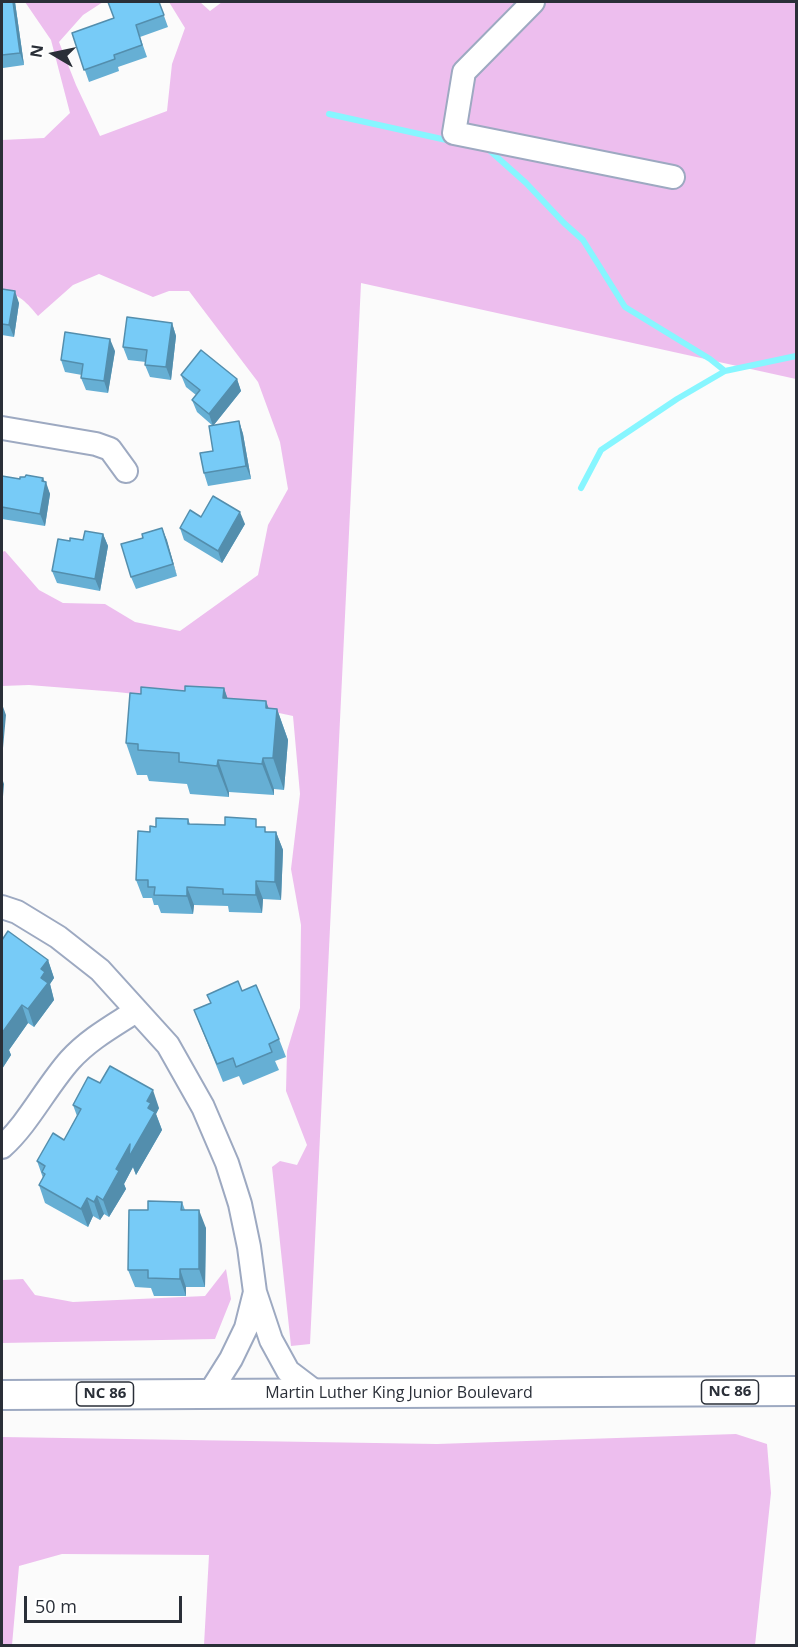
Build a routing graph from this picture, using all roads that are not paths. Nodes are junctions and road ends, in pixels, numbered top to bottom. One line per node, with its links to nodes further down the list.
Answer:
1 (534, 2): 2 (street)
2 (673, 177)
3 (2, 428): 4 (street)
4 (126, 471)
5 (2, 907): 6 (street)
6 (136, 1011): 7 (street); 8 (street)
7 (2, 1147)
8 (255, 1292): 10 (street); 11 (street)
9 (796, 1391): 10 (main road, Martin Luther King Junior Boulevard / NC 86)
10 (317, 1393): 11 (main road, Martin Luther King Junior Boulevard / NC 86)
11 (209, 1394): 12 (main road, Martin Luther King Junior Boulevard / NC 86)
12 (2, 1395)

